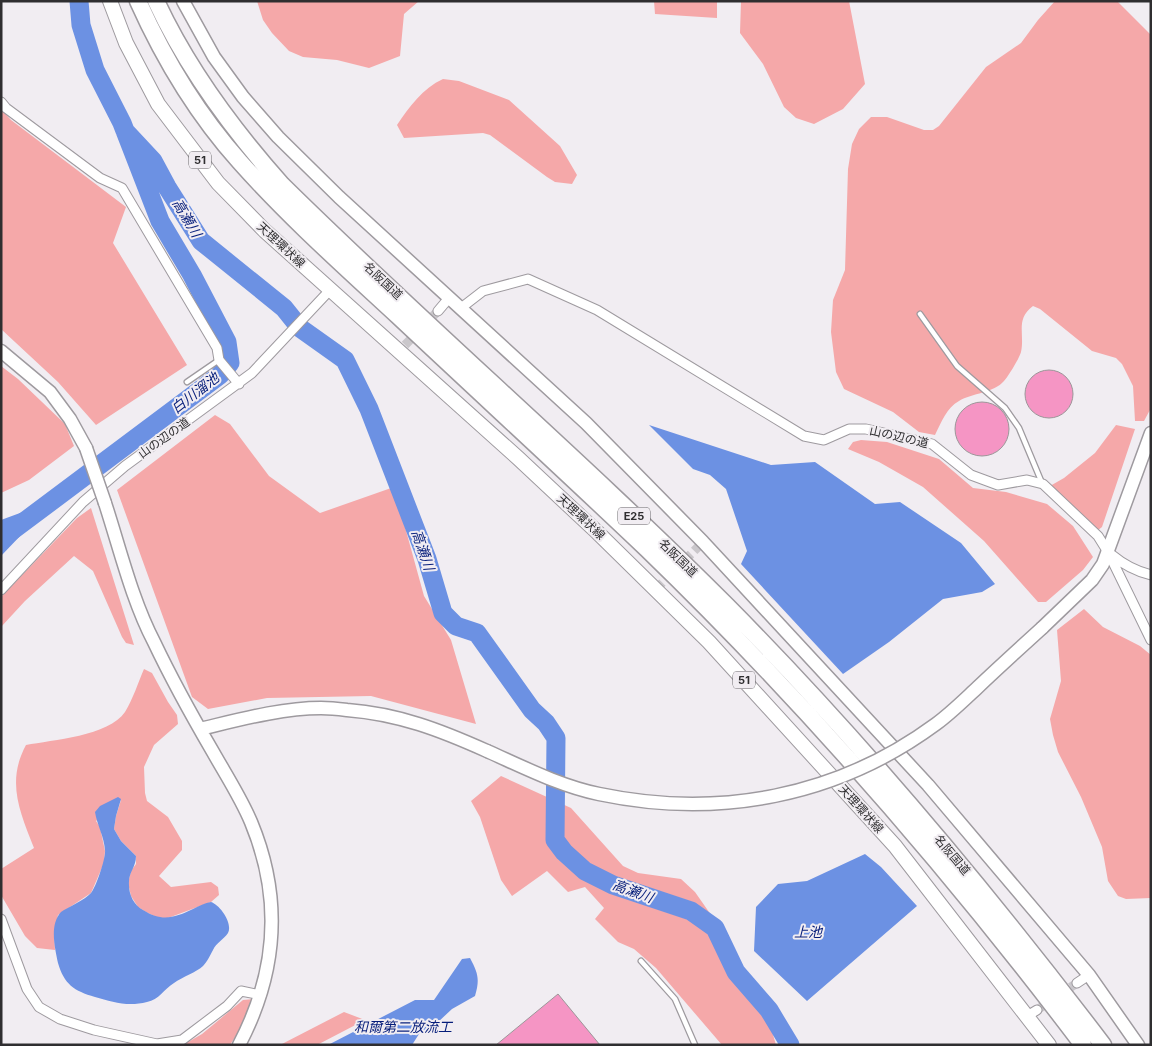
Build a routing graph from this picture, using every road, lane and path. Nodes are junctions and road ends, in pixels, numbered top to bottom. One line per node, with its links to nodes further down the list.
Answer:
1 (110, 1): 8 (main road, 天理環状線 / 51)
2 (138, 1): 32 (highway, 名阪国道 / E25)
3 (156, 1): 7 (highway, 名阪国道 / E25)
4 (164, 1): 7 (highway)
5 (184, 1): 9 (street)
6 (1, 102): 14 (street)
7 (250, 149): 33 (highway, 名阪国道 / E25)
8 (330, 290): 16 (street, 山の辺の道); 31 (main road, 天理環状線 / 51)
9 (449, 298): 10 (street); 11 (street)
10 (461, 308): 18 (street, 山の辺の道); 26 (street)
11 (438, 311)
12 (920, 314): 18 (lane)
13 (1, 351): 23 (street, bridge)
14 (219, 360): 15 (lane); 16 (street)
15 (187, 382)
16 (239, 384): 21 (street, 山の辺の道)
17 (1151, 433): 19 (street)
18 (1043, 484): 19 (street)
19 (1108, 552): 20 (street); 22 (street); 23 (street, bridge)
20 (1151, 575)
21 (1, 590)
22 (1151, 640)
23 (200, 729): 28 (street)
24 (1, 919): 28 (street)
25 (641, 962): 30 (lane)
26 (1089, 975): 27 (street); 34 (street)
27 (1077, 983)
28 (261, 995): 29 (street)
29 (239, 1045)
30 (695, 1045)
31 (1049, 1045)
32 (1084, 1045)
33 (1103, 1045)
34 (1138, 1045)

